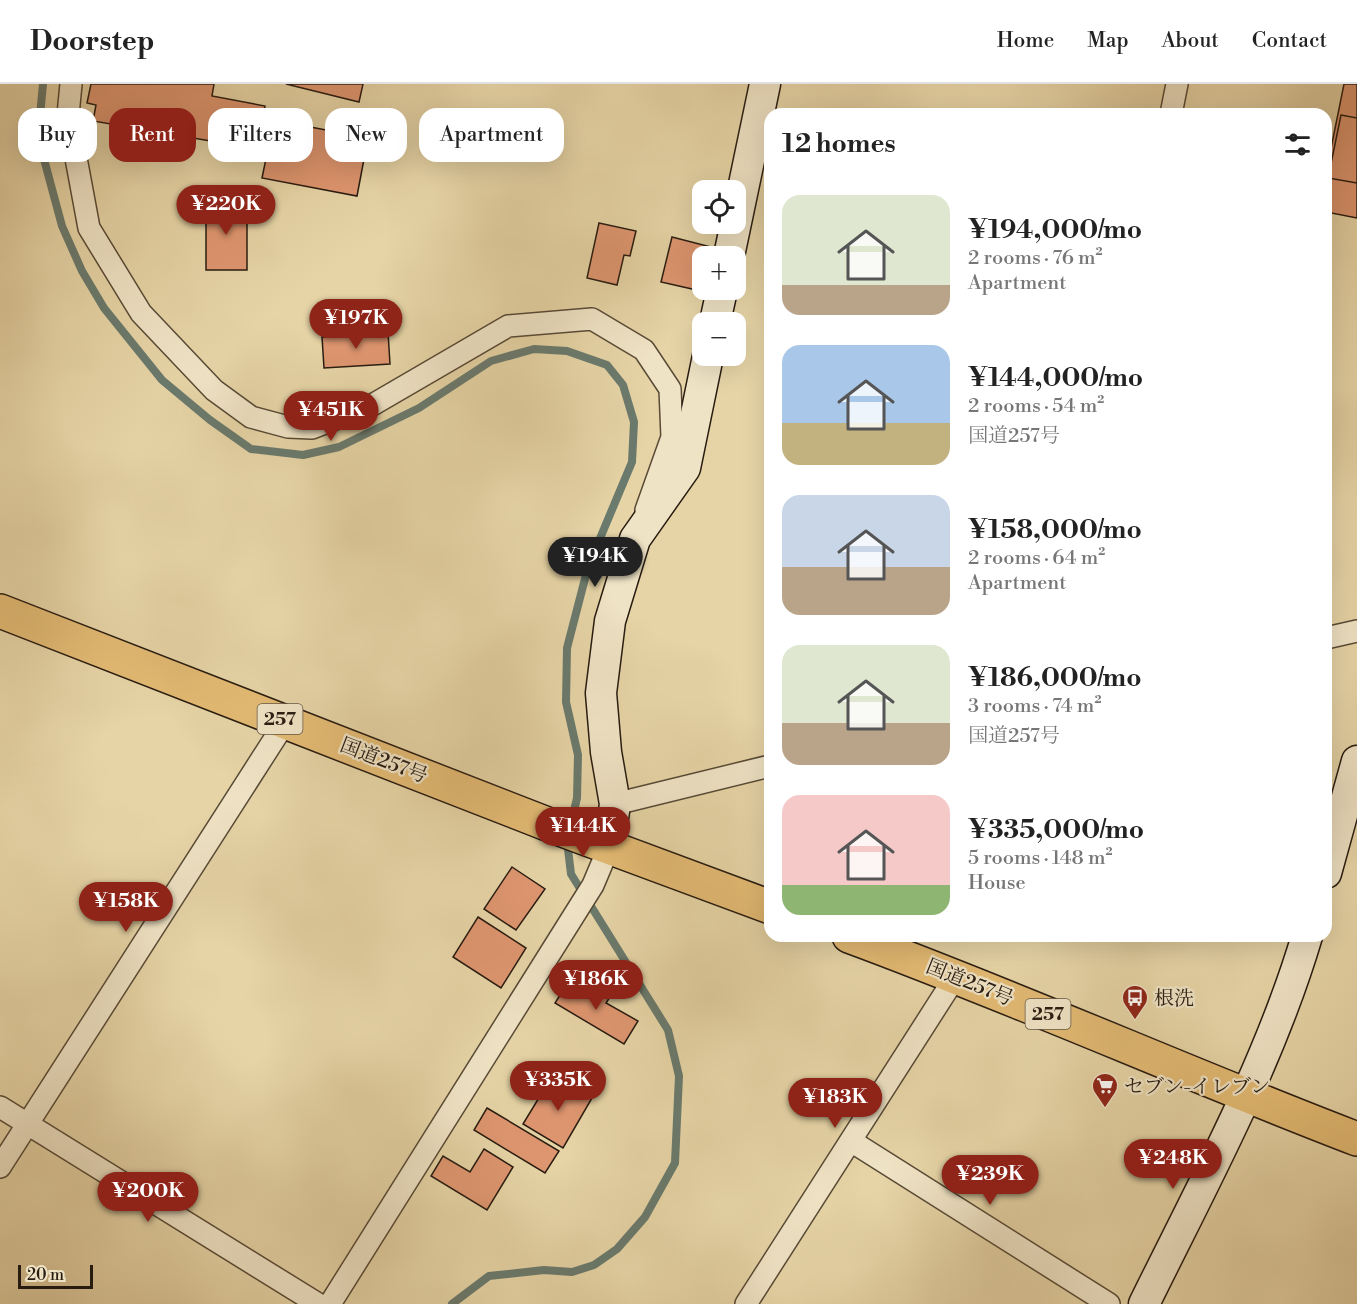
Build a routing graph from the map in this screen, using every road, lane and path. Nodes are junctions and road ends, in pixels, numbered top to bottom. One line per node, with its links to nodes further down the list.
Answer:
1 (71, 84): 7 (street)
2 (765, 84): 5 (street)
3 (1177, 84): 4 (street)
4 (1172, 108)
5 (731, 246)
6 (706, 366): 7 (street)
7 (635, 539): 14 (street)
8 (0, 611): 11 (highway, 国道257号 / 257)
9 (1357, 632): 10 (street)
10 (1332, 637)
11 (286, 722): 16 (highway, 国道257号 / 257); 24 (street)
12 (1357, 760): 15 (street)
13 (764, 767): 14 (street)
14 (615, 804): 16 (street)
15 (1351, 814): 17 (street)
16 (601, 844): 18 (highway, 国道257号 / 257); 29 (street)
17 (1332, 859)
18 (764, 905)
19 (865, 942): 21 (highway, 国道257号 / 257)
20 (1305, 942): 22 (street)
21 (956, 976): 22 (highway, 国道257号 / 257); 26 (street)
22 (1245, 1096): 25 (highway, 国道257号 / 257); 32 (street)
23 (0, 1107): 24 (street)
24 (26, 1124): 27 (street); 28 (street)
25 (1357, 1139)
26 (850, 1141): 30 (street); 31 (street)
27 (0, 1167)
28 (318, 1304)
29 (330, 1304)
30 (746, 1304)
31 (1109, 1304)
32 (1144, 1304)

